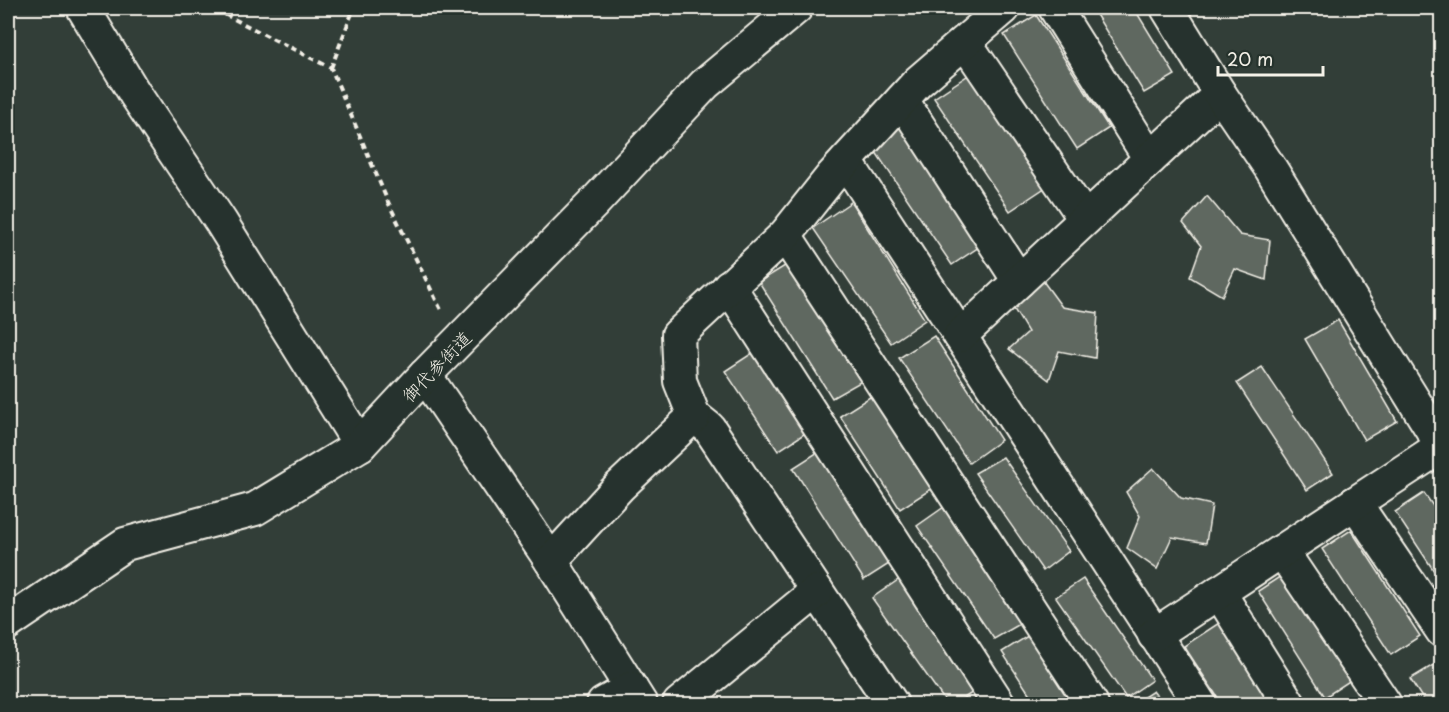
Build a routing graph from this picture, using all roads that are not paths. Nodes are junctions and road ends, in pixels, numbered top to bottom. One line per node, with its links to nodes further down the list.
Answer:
1 (83, 8): 18 (street)
2 (796, 8): 16 (street, 御代参街道)
3 (1004, 8): 6 (street)
4 (1055, 8): 9 (street)
5 (1167, 8): 7 (street)
6 (964, 42): 8 (street); 11 (street)
7 (1220, 94): 9 (street); 19 (street)
8 (902, 100): 10 (street); 13 (street)
9 (1150, 159): 11 (street)
10 (846, 161): 12 (street); 15 (street)
11 (1086, 219): 13 (street)
12 (785, 235): 14 (street); 32 (street)
13 (1019, 281): 15 (street)
14 (729, 286): 17 (street); 31 (street)
15 (960, 336): 26 (street)
16 (425, 375): 18 (street, 御代参街道); 21 (street)
17 (694, 416): 21 (street); 22 (street)
18 (360, 445): 24 (street, 御代参街道)
19 (1355, 503): 20 (street); 25 (street)
20 (1282, 551): 23 (street); 35 (street)
21 (551, 561): 27 (street)
22 (817, 591): 29 (street); 30 (street)
23 (1219, 592): 26 (street); 34 (street)
24 (8, 623)
25 (1442, 631)
26 (1154, 635): 33 (street)
27 (636, 696): 28 (street)
28 (603, 705)
29 (679, 705)
30 (892, 705)
31 (999, 705)
32 (1092, 705)
33 (1200, 705)
34 (1289, 705)
35 (1385, 705)

